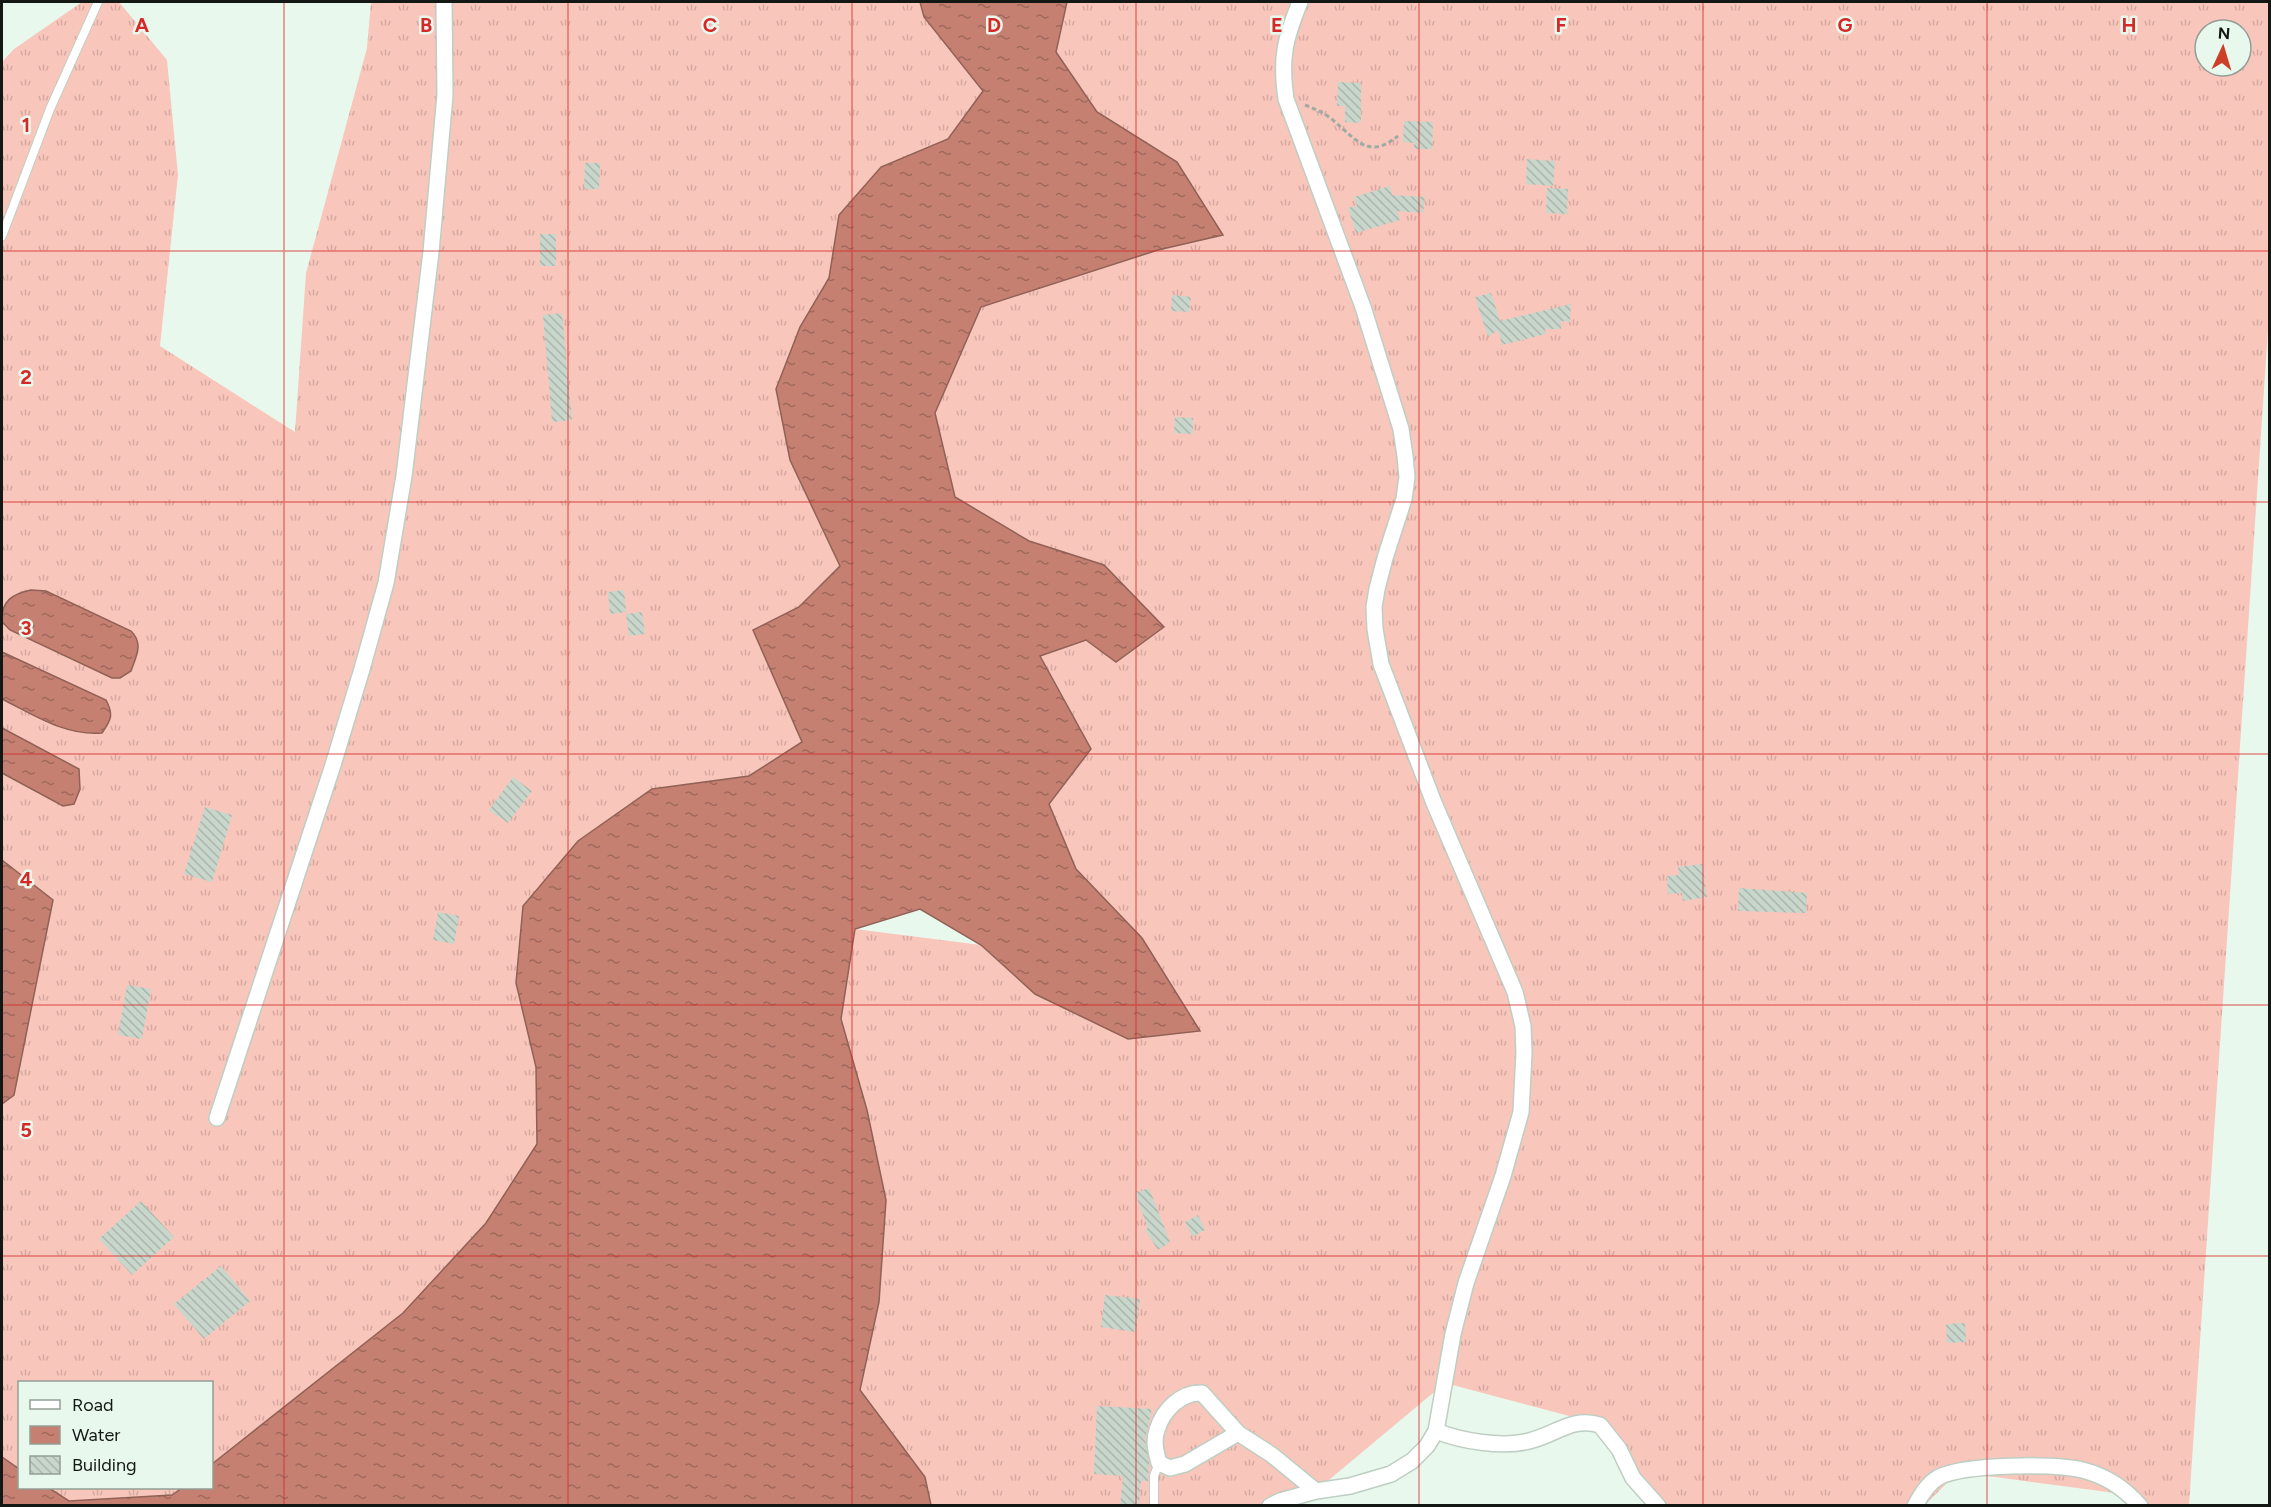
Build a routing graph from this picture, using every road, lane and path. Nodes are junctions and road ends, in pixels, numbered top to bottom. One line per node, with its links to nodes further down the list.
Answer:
1 (98, 2): 6 (lane)
2 (444, 2): 7 (street)
3 (1300, 2): 4 (street)
4 (1286, 99): 5 (path); 8 (street)
5 (1398, 136)
6 (2, 236)
7 (217, 1118)
8 (1436, 1431): 11 (street); 14 (street)
9 (1238, 1433): 10 (street); 10 (street); 11 (street)
10 (1159, 1463): 12 (lane)
11 (1316, 1491): 13 (street)
12 (1154, 1505)
13 (1270, 1506)
14 (1658, 1506)
15 (1915, 1506): 16 (street)
16 (2140, 1506)

